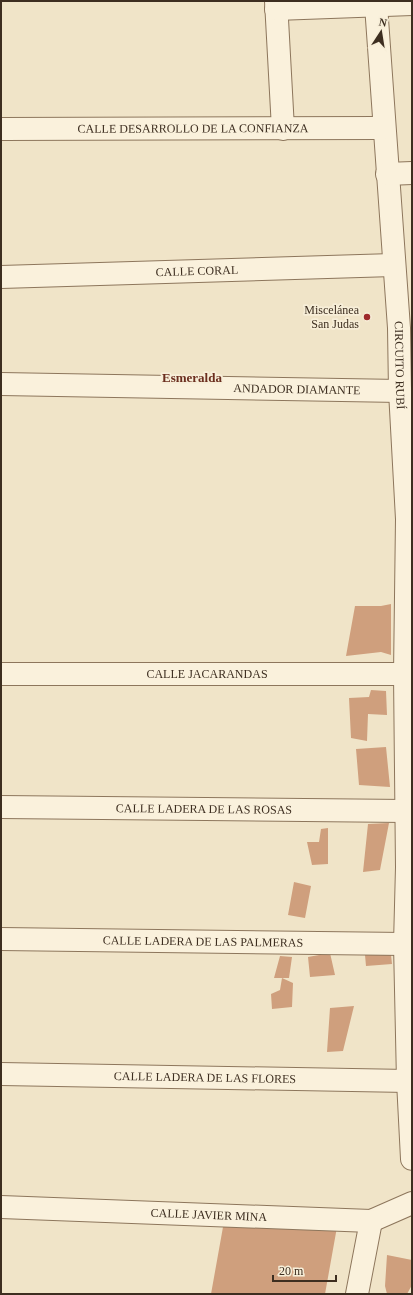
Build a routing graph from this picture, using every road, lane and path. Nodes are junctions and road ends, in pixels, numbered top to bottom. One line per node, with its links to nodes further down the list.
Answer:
1 (412, 4): 3 (street)
2 (276, 5): 3 (street); 6 (street)
3 (376, 5): 4 (street, CIRCUITO RUBÍ)
4 (384, 128): 6 (street, CALLE DESARROLLO DE LA CONFIANZA); 8 (street, CIRCUITO RUBÍ)
5 (1, 129): 6 (street, CALLE DESARROLLO DE LA CONFIANZA)
6 (283, 129)
7 (412, 173): 8 (street)
8 (387, 174): 9 (street, CIRCUITO RUBÍ)
9 (393, 265): 10 (street, CALLE CORAL); 11 (street, CIRCUITO RUBÍ)
10 (1, 277)
11 (405, 328): 13 (street, CIRCUITO RUBÍ)
12 (1, 384): 13 (street, ANDADOR DIAMANTE)
13 (400, 391): 14 (street, CIRCUITO RUBÍ)
14 (409, 519): 16 (street, CIRCUITO RUBÍ)
15 (1, 674): 16 (street, CALLE JACARANDAS)
16 (408, 674): 18 (street, CIRCUITO RUBÍ)
17 (1, 807): 18 (street, CALLE LADERA DE LAS ROSAS)
18 (406, 810): 19 (street, CIRCUITO RUBÍ)
19 (409, 867): 21 (street, CIRCUITO RUBÍ)
20 (1, 939): 21 (street, CALLE LADERA DE LAS PALMERAS)
21 (405, 944): 23 (street, CIRCUITO RUBÍ)
22 (1, 1074): 23 (street, CALLE LADERA DE LAS FLORES)
23 (408, 1081): 24 (street, CIRCUITO RUBÍ)
24 (412, 1159)
25 (412, 1203): 27 (street, CALLE JAVIER MINA)
26 (1, 1207): 27 (street, CALLE JAVIER MINA)
27 (371, 1221): 28 (street)
28 (357, 1294)

